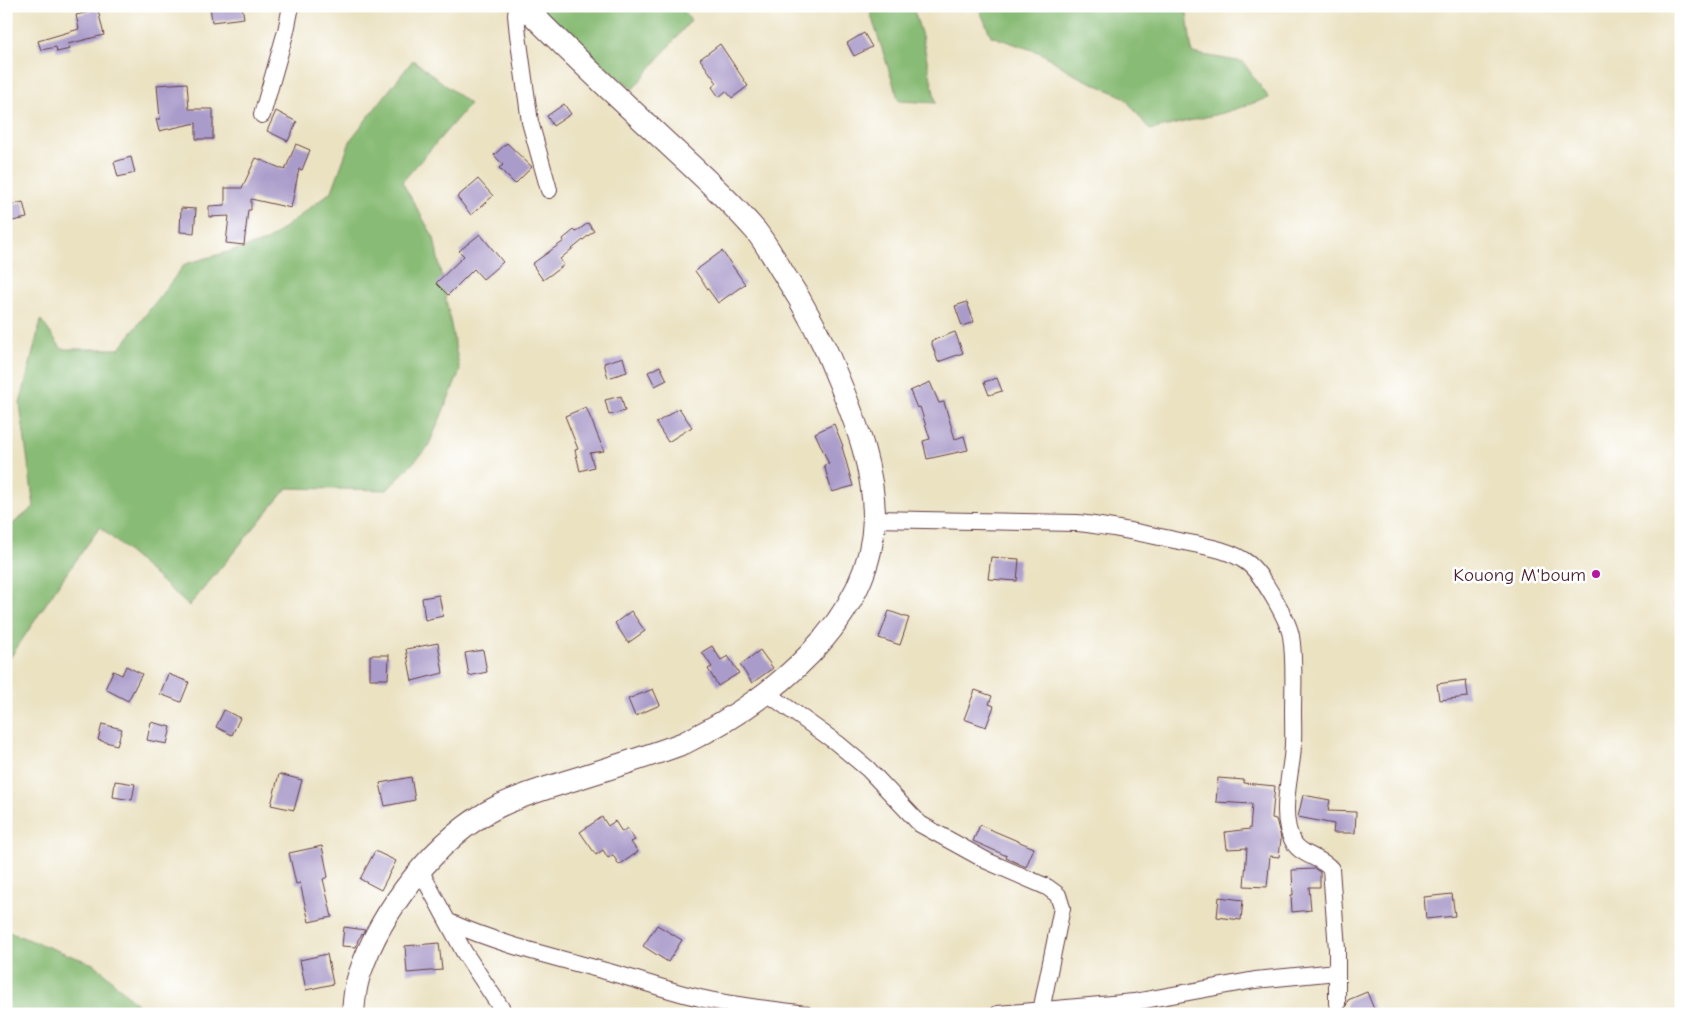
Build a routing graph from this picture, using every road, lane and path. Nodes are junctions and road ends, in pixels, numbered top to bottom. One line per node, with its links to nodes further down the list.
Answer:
1 (291, 6): 4 (street)
2 (518, 6): 5 (street)
3 (524, 6): 6 (street)
4 (262, 115)
5 (549, 190)
6 (874, 519): 7 (street); 10 (street)
7 (767, 694): 8 (street); 12 (street)
8 (420, 870): 9 (street); 13 (street)
9 (449, 922): 14 (street); 15 (street)
10 (1336, 972): 11 (street); 12 (street)
11 (1336, 1004)
12 (1041, 1011): 16 (street)
13 (352, 1014)
14 (505, 1014)
15 (805, 1014)
16 (998, 1014)

